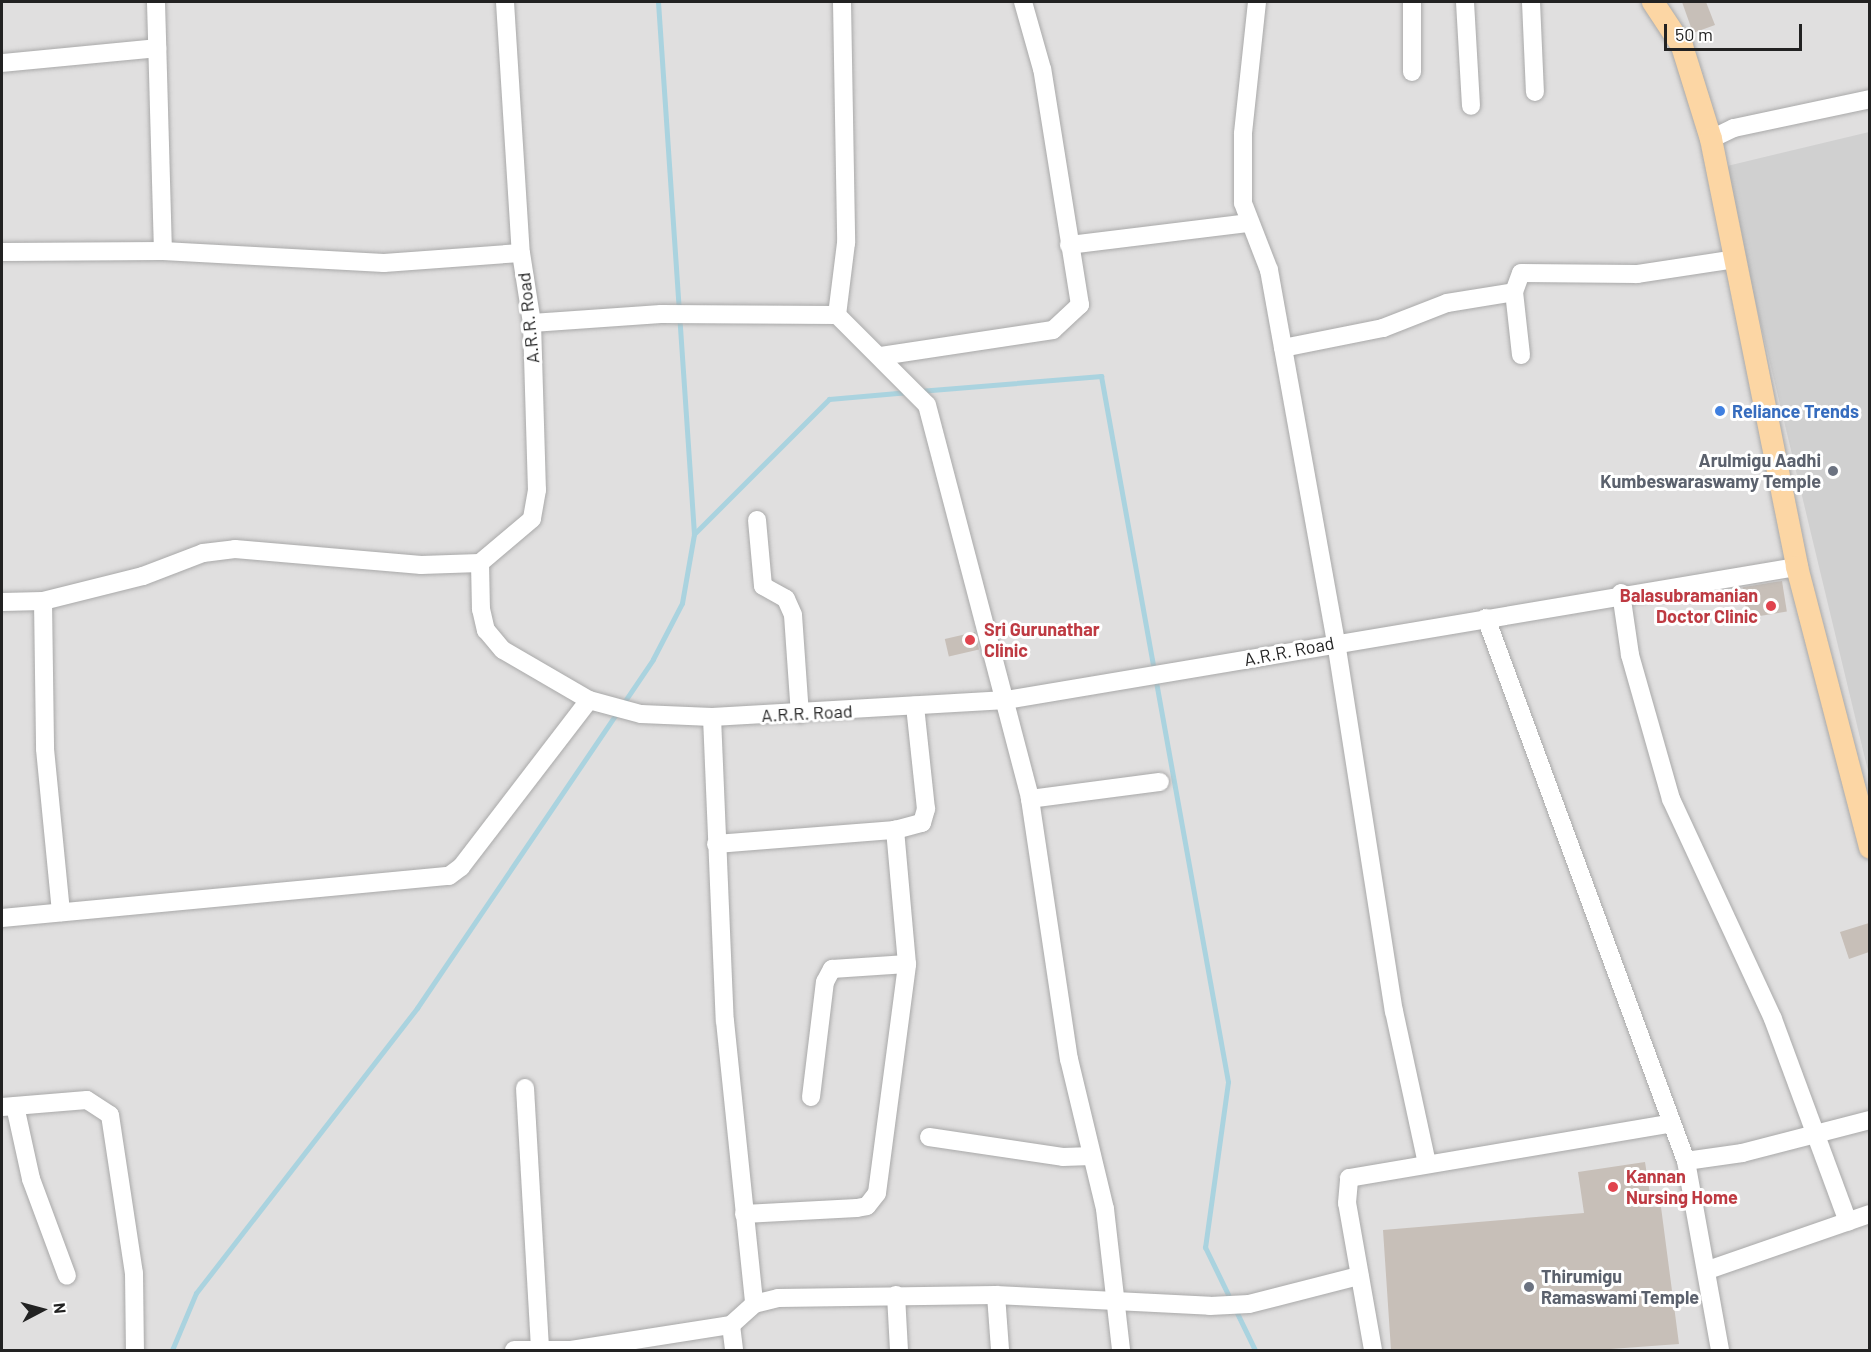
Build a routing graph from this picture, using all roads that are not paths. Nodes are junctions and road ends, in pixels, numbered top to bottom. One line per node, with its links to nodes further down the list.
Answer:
1 (156, 2): 10 (street)
2 (505, 2): 21 (street, A.R.R. Road)
3 (842, 2): 24 (street)
4 (1023, 2): 18 (street)
5 (1257, 2): 17 (street)
6 (1412, 2): 12 (street)
7 (1465, 2): 15 (street)
8 (1531, 2): 13 (street)
9 (1653, 2): 16 (main road)
10 (157, 48): 11 (street); 19 (street)
11 (2, 63)
12 (1412, 72)
13 (1535, 92)
14 (1869, 99): 16 (street)
15 (1471, 106)
16 (1711, 139): 22 (main road)
17 (1247, 223): 18 (street); 26 (street)
18 (1069, 244): 28 (street)
19 (163, 251): 20 (street); 21 (street)
20 (2, 252)
21 (521, 254): 25 (street, A.R.R. Road)
22 (1736, 260): 23 (street); 31 (main road)
23 (1514, 292): 26 (street); 27 (street)
24 (837, 315): 25 (street); 28 (street)
25 (532, 323): 30 (street, A.R.R. Road)
26 (1283, 348): 36 (street)
27 (1521, 355)
28 (880, 356): 37 (street)
29 (757, 520): 40 (street)
30 (480, 563): 33 (street); 38 (street, A.R.R. Road)
31 (1797, 567): 32 (street, A.R.R. Road); 46 (main road)
32 (1621, 593): 35 (street, A.R.R. Road); 55 (street)
33 (44, 601): 34 (street); 47 (street)
34 (2, 602)
35 (1486, 618): 36 (street, A.R.R. Road); 54 (street)
36 (1336, 642): 37 (street, A.R.R. Road); 59 (street)
37 (1007, 700): 39 (street, A.R.R. Road); 43 (street)
38 (595, 702): 41 (street, A.R.R. Road); 47 (street)
39 (915, 706): 40 (street, A.R.R. Road); 44 (street)
40 (800, 714): 41 (street, A.R.R. Road)
41 (712, 717): 45 (street)
42 (1160, 782): 43 (street)
43 (1030, 799): 57 (street)
44 (895, 830): 45 (street); 49 (street)
45 (716, 844): 60 (street)
46 (1869, 848)
47 (61, 912): 48 (street)
48 (2, 918)
49 (907, 964): 51 (street); 60 (street)
50 (525, 1088): 72 (street)
51 (811, 1097)
52 (8, 1107): 64 (street); 73 (street)
53 (1869, 1120): 55 (street)
54 (1668, 1124): 58 (street); 59 (street)
55 (1820, 1135): 58 (street); 62 (street)
56 (929, 1137): 57 (street)
57 (1092, 1156): 68 (street)
58 (1686, 1161): 63 (street)
59 (1427, 1162): 65 (street)
60 (744, 1214): 69 (street)
61 (1869, 1214): 62 (street)
62 (1848, 1222): 63 (street)
63 (1708, 1270): 81 (street)
64 (67, 1276)
65 (1359, 1276): 68 (street); 80 (street)
66 (996, 1295): 67 (street); 68 (street); 78 (street)
67 (896, 1296): 69 (street); 77 (street)
68 (1114, 1300): 79 (street)
69 (754, 1304): 70 (street)
70 (731, 1325): 71 (street); 76 (street)
71 (636, 1346): 75 (street)
72 (540, 1348): 74 (street); 75 (street)
73 (135, 1350)
74 (518, 1350)
75 (571, 1350)
76 (734, 1350)
77 (899, 1350)
78 (1000, 1350)
79 (1121, 1350)
80 (1373, 1350)
81 (1720, 1350)

